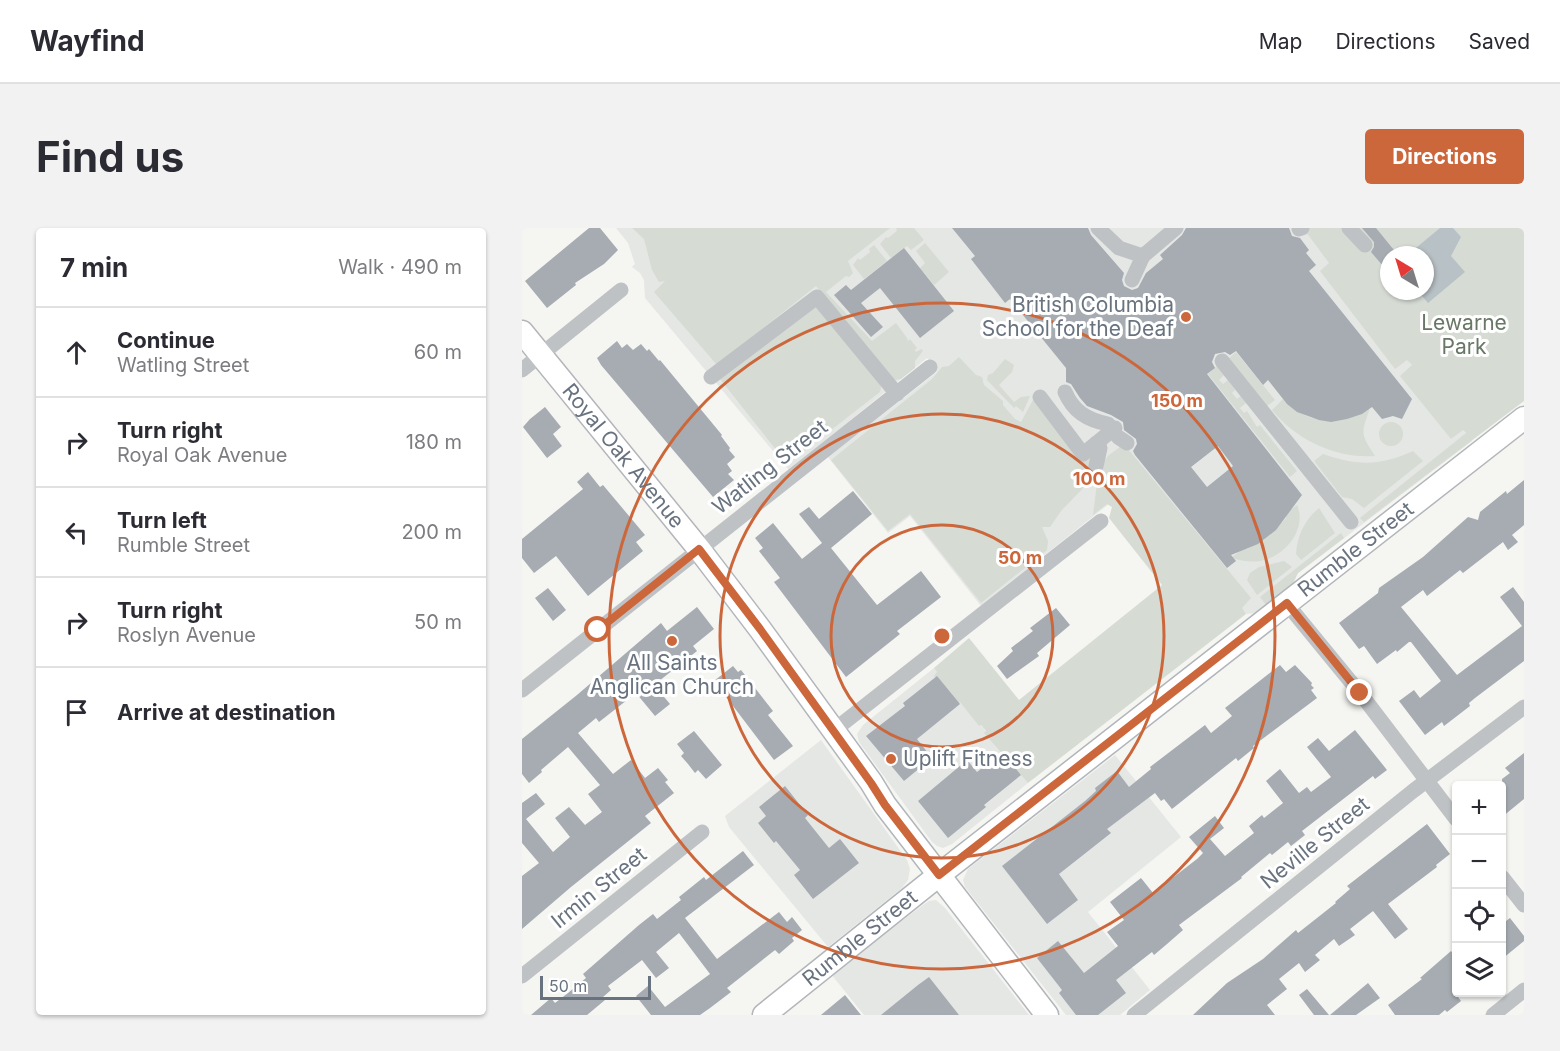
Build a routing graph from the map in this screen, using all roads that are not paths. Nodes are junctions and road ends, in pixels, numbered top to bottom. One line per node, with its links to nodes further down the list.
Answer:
1 (1098, 228): 6 (street)
2 (1176, 228): 6 (street)
3 (1349, 228): 5 (street)
4 (1140, 239): 6 (street)
5 (1365, 245)
6 (1143, 256): 7 (street); 8 (street)
7 (1147, 272)
8 (1132, 280)
9 (621, 290): 11 (street)
10 (522, 332): 11 (street, Royal Oak Avenue)
11 (540, 354): 14 (street); 26 (street, Royal Oak Avenue)
12 (1222, 362): 25 (street)
13 (930, 367): 16 (street, Watling Street)
14 (522, 370)
15 (711, 377): 16 (street)
16 (897, 394): 26 (street, Watling Street)
17 (1040, 397): 19 (street)
18 (1072, 403): 19 (street); 21 (street); 22 (street)
19 (1055, 415): 21 (street)
20 (1524, 418): 27 (street, Rumble Street)
21 (1068, 430): 22 (street)
22 (1096, 444): 23 (street)
23 (1096, 466)
24 (1101, 521): 30 (street)
25 (1351, 522)
26 (699, 549): 28 (street, Watling Street); 30 (street, Royal Oak Avenue)
27 (1287, 603): 31 (street); 34 (street, Rumble Street)
28 (522, 690)
29 (1524, 707): 31 (street, Neville Street)
30 (833, 731): 34 (street, Royal Oak Avenue)
31 (1427, 780): 32 (street); 41 (street, Neville Street)
32 (1452, 814)
33 (702, 832): 37 (street, Irmin Street)
34 (939, 875): 39 (street, Rumble Street); 40 (street, Royal Oak Avenue)
35 (1506, 882): 36 (street)
36 (1524, 905)
37 (522, 976)
38 (1524, 990): 42 (street)
39 (764, 1015)
40 (1047, 1015)
41 (1134, 1015)
42 (1493, 1015)

